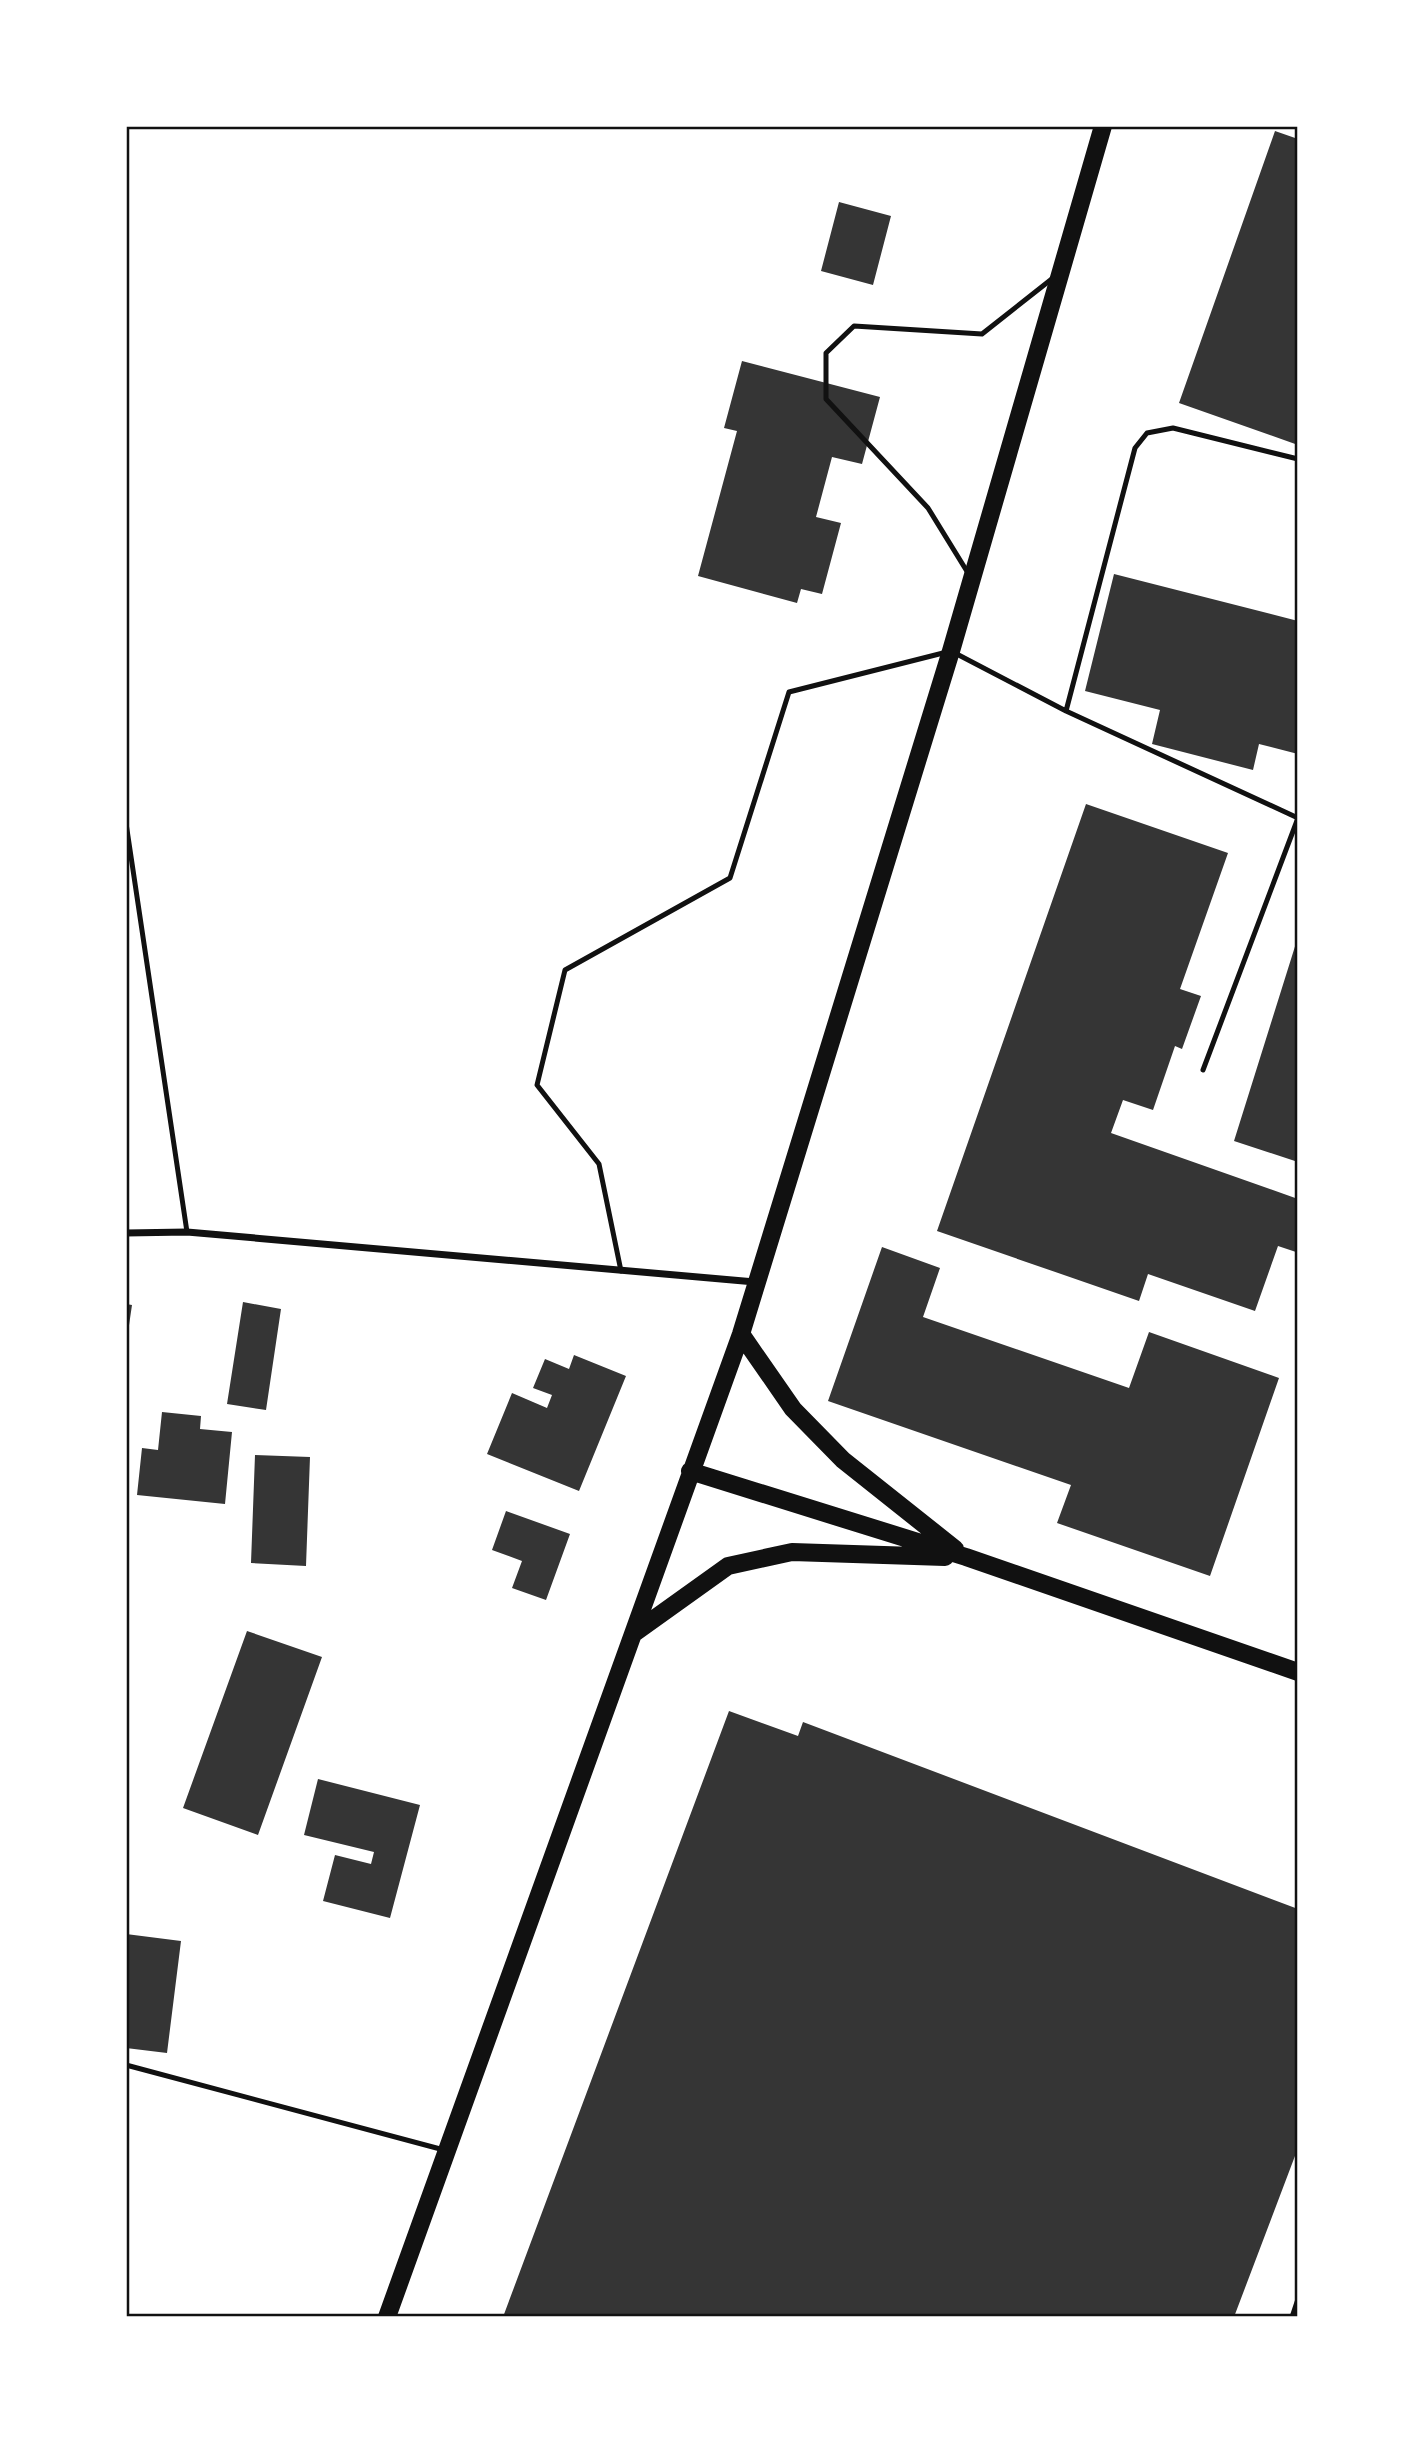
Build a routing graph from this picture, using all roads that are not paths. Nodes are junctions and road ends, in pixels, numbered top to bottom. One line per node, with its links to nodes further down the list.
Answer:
1 (1103, 126): 2 (main road)
2 (1061, 272): 4 (main road); 4 (lane)
3 (1298, 459): 6 (lane)
4 (972, 580): 5 (main road)
5 (951, 651): 6 (lane); 11 (lane); 12 (main road)
6 (1066, 711): 8 (lane)
7 (126, 822): 9 (lane)
8 (1203, 1070)
9 (187, 1232): 10 (street); 11 (street)
10 (126, 1233)
11 (621, 1272): 12 (street)
12 (756, 1282): 13 (main road)
13 (741, 1334): 14 (main road); 15 (main road)
14 (690, 1472): 15 (main road); 16 (main road)
15 (966, 1557): 16 (main road); 17 (main road)
16 (633, 1634): 19 (main road)
17 (1298, 1672)
18 (126, 2065): 19 (lane)
19 (447, 2151): 21 (main road)
20 (1298, 2299): 22 (lane)
21 (387, 2317)
22 (1292, 2317)

